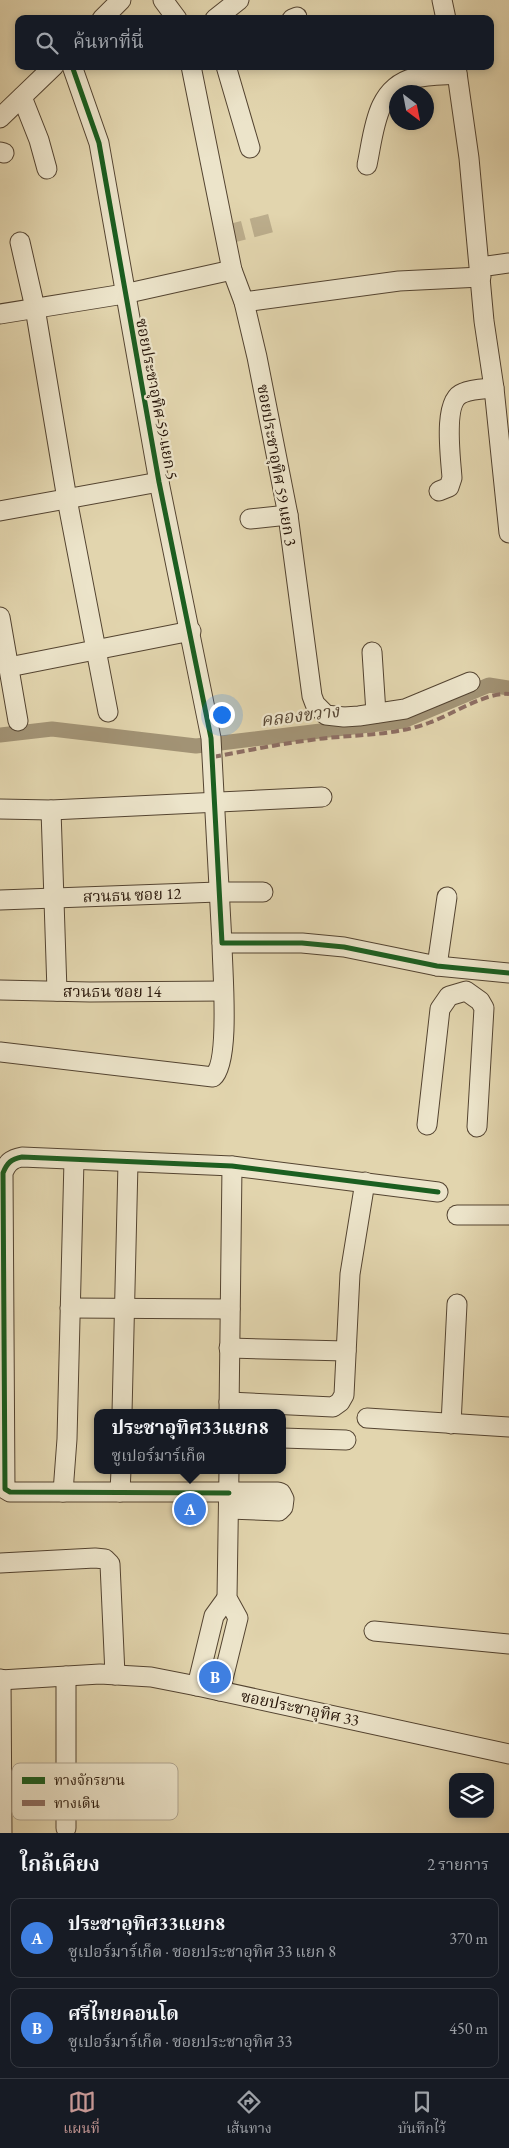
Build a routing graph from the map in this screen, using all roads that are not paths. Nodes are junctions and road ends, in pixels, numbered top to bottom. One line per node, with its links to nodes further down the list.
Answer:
1 (121, 0): 5 (street)
2 (163, 0): 6 (street)
3 (240, 0): 7 (street)
4 (442, 0): 8 (street)
5 (106, 15)
6 (174, 15)
7 (219, 15)
8 (445, 15)
9 (50, 70): 14 (street)
10 (73, 70): 23 (street, ซอยประชาอุทิศ 59 แยก 5)
11 (192, 70): 21 (street, ซอยประชาอุทิศ 59 แยก 3)
12 (227, 70): 16 (street)
13 (456, 70): 17 (street); 22 (street)
14 (22, 97): 15 (street); 18 (street)
15 (0, 118)
16 (250, 148)
17 (367, 166)
18 (47, 169)
19 (20, 242): 25 (street)
20 (509, 263): 22 (street)
21 (232, 270): 23 (street); 24 (street, ซอยประชาอุทิศ 59 แยก 3)
22 (480, 272): 24 (street); 27 (street)
23 (124, 294): 25 (street); 29 (street, ซอยประชาอุทิศ 59 แยก 5)
24 (244, 302): 33 (street, ซอยประชาอุทิศ 59 แยก 3)
25 (35, 308): 26 (street); 31 (street)
26 (0, 314)
27 (494, 388): 28 (street); 30 (street)
28 (504, 444): 35 (street)
29 (159, 482): 31 (street); 37 (street, ซอยประชาอุทิศ 59 แยก 5)
30 (439, 491)
31 (67, 499): 32 (street); 38 (street)
32 (0, 511)
33 (288, 515): 34 (street); 43 (street, ซอยประชาอุทิศ 59 แยก 3)
34 (250, 519)
35 (509, 533)
36 (0, 617): 40 (street)
37 (190, 631): 38 (street); 46 (street, ซอยประชาอุทิศ 59 แยก 5)
38 (96, 649): 40 (street); 42 (street)
39 (372, 652): 43 (street)
40 (9, 667): 44 (street)
41 (470, 682): 43 (street, ซอยประชาอุทิศ 59 แยก 3)
42 (108, 712)
43 (376, 713)
44 (18, 721)
45 (322, 798): 46 (street)
46 (215, 802): 48 (street); 49 (street, ซอยประชาอุทิศ 59 แยก 5)
47 (0, 810): 48 (street)
48 (51, 810): 52 (street)
49 (218, 892): 50 (street, สวนธน ซอย 12); 52 (street, สวนธน ซอย 12); 54 (street, ซอยประชาอุทิศ 59 แยก 5)
50 (264, 892)
51 (447, 897): 55 (street)
52 (53, 898): 53 (street, สวนธน ซอย 12); 59 (street)
53 (0, 900)
54 (222, 943): 55 (street); 60 (street, ซอยประชาอุทิศ 59 แยก 5)
55 (437, 966): 56 (street)
56 (470, 969): 57 (street); 61 (street)
57 (509, 974)
58 (0, 990): 59 (street, สวนธน ซอย 14)
59 (57, 991): 60 (street, สวนธน ซอย 14)
60 (223, 991): 62 (street, ซอยประชาอุทิศ 59 แยก 5)
61 (466, 991): 63 (street); 64 (street)
62 (0, 1052)
63 (428, 1125)
64 (476, 1127)
65 (74, 1160): 66 (street); 73 (street); 87 (street)
66 (128, 1163): 67 (street); 75 (street)
67 (232, 1166): 68 (street); 74 (street)
68 (366, 1182): 69 (street); 77 (street)
69 (438, 1192)
70 (509, 1215): 71 (street)
71 (457, 1216)
72 (457, 1304): 81 (street)
73 (70, 1308): 75 (street); 87 (street)
74 (230, 1309): 75 (street); 76 (street)
75 (125, 1310): 79 (street)
76 (229, 1348): 77 (street); 78 (street)
77 (346, 1351): 78 (street)
78 (229, 1407)
79 (122, 1409)
80 (367, 1418): 81 (street)
81 (451, 1424): 82 (street)
82 (509, 1427)
83 (286, 1438): 84 (street)
84 (346, 1440)
85 (121, 1474): 88 (street)
86 (229, 1474): 89 (street)
87 (63, 1492): 88 (street)
88 (120, 1492): 89 (street)
89 (229, 1501): 91 (street)
90 (0, 1563): 94 (street)
91 (227, 1598): 97 (street); 98 (street)
92 (374, 1631): 93 (street)
93 (509, 1644)
94 (115, 1674): 95 (street, ซอยประชาอุทิศ 33); 97 (street, ซอยประชาอุทิศ 33)
95 (66, 1676): 96 (street, ซอยประชาอุทิศ 33); 100 (street)
96 (1, 1680): 103 (street)
97 (198, 1686): 98 (street, ซอยประชาอุทิศ 33)
98 (220, 1691): 99 (street, ซอยประชาอุทิศ 33)
99 (509, 1754)
100 (66, 1763)
101 (66, 1820): 102 (street)
102 (66, 1828)
103 (2, 1833)

